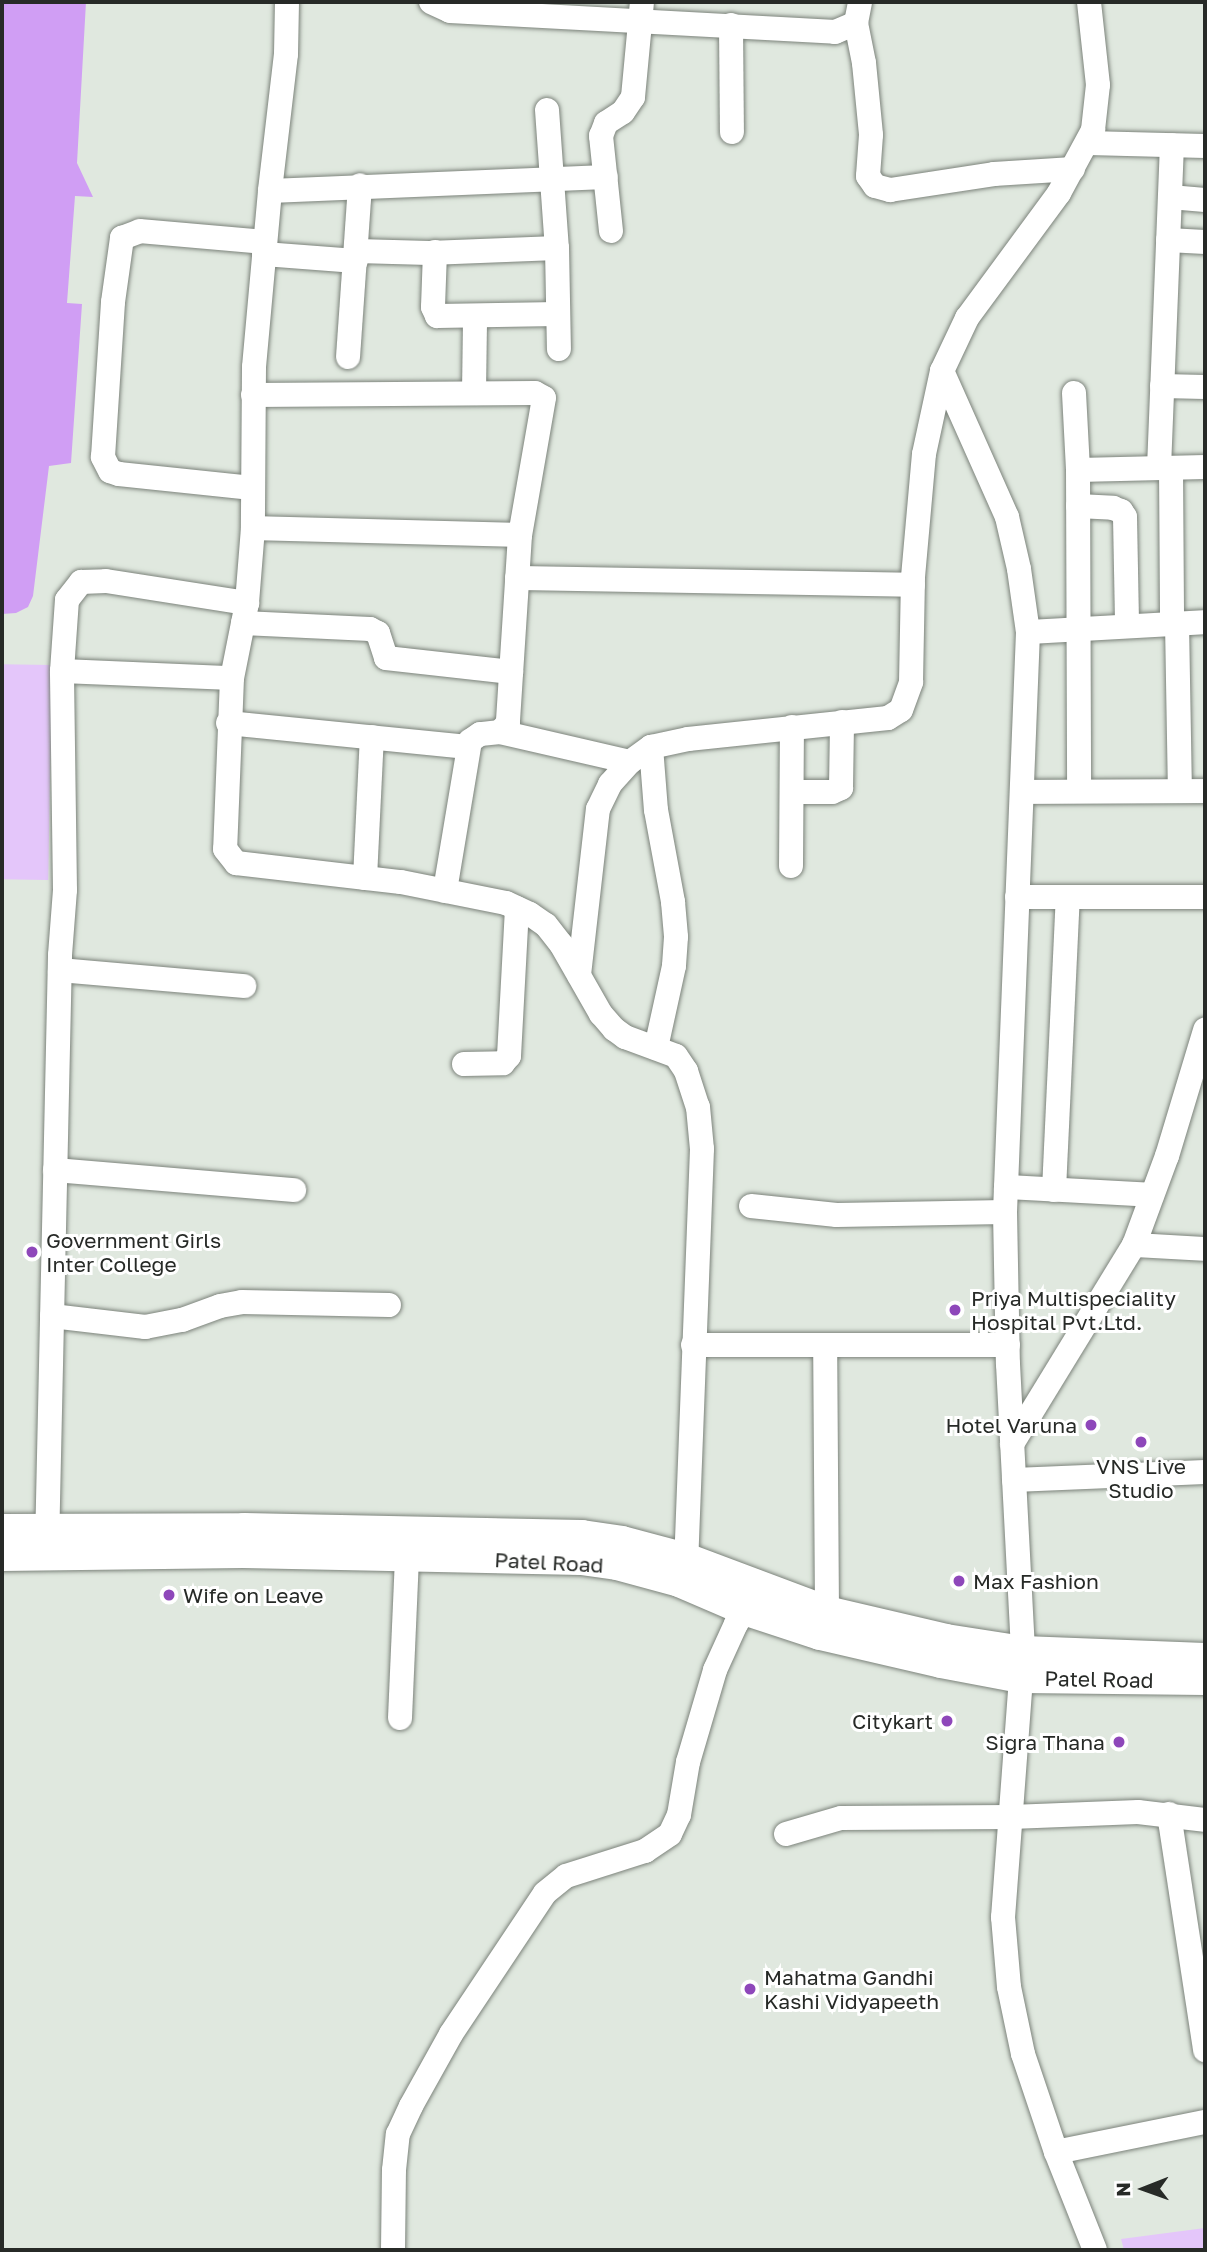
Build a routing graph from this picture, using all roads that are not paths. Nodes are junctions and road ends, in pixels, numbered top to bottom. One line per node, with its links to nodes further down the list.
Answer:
1 (288, 2): 16 (street)
2 (431, 2): 4 (street)
3 (1089, 2): 9 (street)
4 (641, 10): 6 (street); 13 (street)
5 (858, 12): 6 (street); 12 (street)
6 (731, 25): 8 (street)
7 (547, 110): 14 (street)
8 (732, 132)
9 (1088, 143): 10 (street); 12 (street)
10 (1172, 145): 11 (street); 17 (street)
11 (1205, 146)
12 (1073, 169): 30 (street)
13 (606, 177): 14 (street); 19 (street)
14 (552, 179): 15 (street); 23 (street)
15 (360, 185): 16 (street); 25 (street)
16 (270, 191): 22 (street)
17 (1170, 197): 18 (street); 20 (street)
18 (1205, 200)
19 (611, 231)
20 (1168, 240): 21 (street); 31 (street)
21 (1205, 242)
22 (265, 248): 25 (street); 35 (street); 39 (street)
23 (557, 248): 24 (street); 26 (street)
24 (435, 253): 25 (street); 27 (street)
25 (357, 256): 29 (street)
26 (558, 314): 27 (street); 28 (street)
27 (475, 317): 33 (street)
28 (559, 349)
29 (348, 358)
30 (943, 372): 44 (street); 50 (street)
31 (1162, 386): 32 (street); 37 (street)
32 (1205, 387)
33 (474, 393): 35 (street); 42 (street)
34 (1074, 393): 38 (street)
35 (253, 395): 39 (street)
36 (1205, 467): 37 (street)
37 (1165, 468): 38 (street); 47 (street)
38 (1078, 470): 40 (street)
39 (252, 488): 41 (street)
40 (1078, 506): 48 (street); 49 (street)
41 (253, 528): 42 (street); 45 (street)
42 (520, 535): 43 (street)
43 (517, 578): 44 (street); 52 (street)
44 (913, 585): 54 (street)
45 (245, 613): 51 (street); 52 (street); 53 (street)
46 (1205, 622): 47 (street)
47 (1175, 623): 48 (street); 62 (street)
48 (1127, 626): 49 (street)
49 (1080, 628): 50 (street); 63 (street)
50 (1028, 632): 66 (street)
51 (62, 671): 53 (street); 74 (street)
52 (511, 672): 57 (street)
53 (232, 678): 55 (street)
54 (842, 722): 56 (street); 65 (street)
55 (228, 723): 58 (street); 68 (street)
56 (792, 727): 60 (street); 65 (street)
57 (500, 732): 59 (street); 61 (street)
58 (372, 737): 59 (street); 68 (street)
59 (468, 747): 69 (street)
60 (651, 747): 61 (street); 78 (street)
61 (630, 762): 75 (street)
62 (1180, 789): 63 (street); 64 (street)
63 (1079, 791): 66 (street)
64 (1205, 791)
65 (792, 792): 67 (street)
66 (1022, 792): 70 (street)
67 (791, 866)
68 (365, 878): 69 (street)
69 (445, 891): 73 (street)
70 (1017, 897): 71 (street); 81 (street)
71 (1068, 897): 72 (street); 83 (street)
72 (1205, 897)
73 (517, 908): 75 (street); 79 (street)
74 (60, 970): 76 (street); 80 (street)
75 (579, 975): 78 (street)
76 (244, 986)
77 (1205, 1030): 84 (street)
78 (656, 1048): 91 (street)
79 (464, 1064)
80 (55, 1170): 82 (street); 90 (street)
81 (1006, 1187): 83 (street); 86 (street)
82 (294, 1190)
83 (1054, 1190): 84 (street)
84 (1152, 1195): 87 (street)
85 (751, 1206): 86 (street)
86 (1005, 1212): 93 (street)
87 (1134, 1245): 88 (street); 94 (street)
88 (1205, 1249)
89 (389, 1305): 90 (street)
90 (52, 1316): 98 (street)
91 (693, 1345): 92 (street); 102 (street)
92 (825, 1345): 93 (street); 104 (street)
93 (1008, 1345): 94 (street)
94 (1012, 1444): 96 (street)
95 (1205, 1472): 96 (street)
96 (1014, 1480): 106 (street)
97 (2, 1529): 98 (street, Patel Road)
98 (47, 1542): 99 (street, Patel Road); 100 (street, Patel Road); 101 (street, Patel Road)
99 (581, 1548): 101 (street, Patel Road); 102 (street, Patel Road)
100 (2, 1556)
101 (407, 1557): 108 (street)
102 (682, 1570): 103 (street, Patel Road)
103 (751, 1599): 104 (street, Patel Road); 116 (street)
104 (823, 1623): 106 (street, Patel Road)
105 (1205, 1658): 106 (street, Patel Road)
106 (1022, 1665): 107 (street, Patel Road); 110 (street)
107 (1205, 1680)
108 (400, 1718)
109 (1169, 1814): 110 (street); 111 (street); 113 (street)
110 (1012, 1817): 112 (street); 115 (street)
111 (1205, 1820)
112 (786, 1834)
113 (1205, 2050)
114 (1205, 2122): 115 (street)
115 (1056, 2152): 117 (street)
116 (393, 2250)
117 (1095, 2250)

